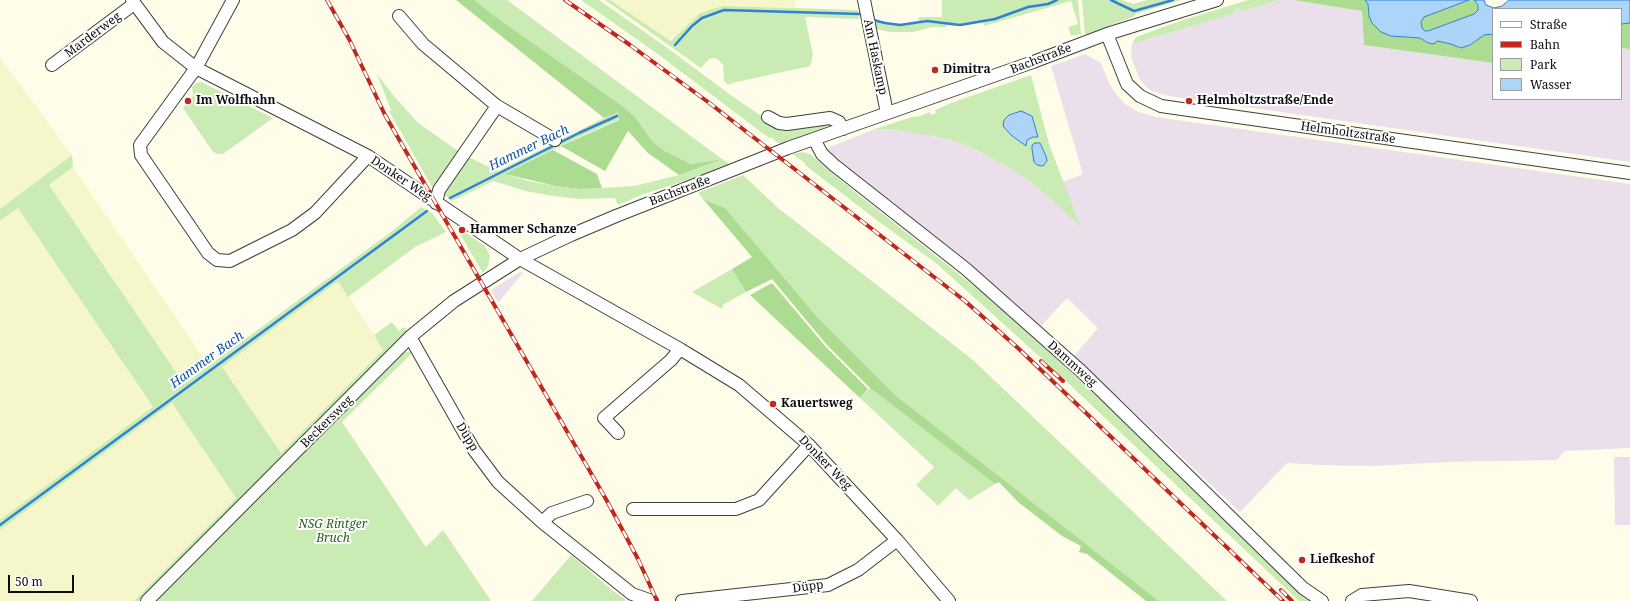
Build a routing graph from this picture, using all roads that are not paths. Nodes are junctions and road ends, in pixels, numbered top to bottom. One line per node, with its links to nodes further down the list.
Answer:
1 (233, 0): 8 (street)
2 (1217, 0): 6 (street, Bachstraße)
3 (864, 1): 10 (street, Am Haskamp)
4 (133, 2): 7 (street, Marderweg); 8 (street, Donker Weg)
5 (400, 16): 9 (street)
6 (1107, 34): 10 (street, Bachstraße); 16 (street, Helmholtzstraße)
7 (52, 65)
8 (196, 68): 15 (street, Donker Weg); 15 (street)
9 (497, 106): 14 (street); 17 (street)
10 (887, 113): 12 (street, Bachstraße)
11 (768, 117): 12 (street)
12 (843, 128): 13 (street, Bachstraße)
13 (814, 139): 18 (street, Bachstraße); 32 (street, Dammweg)
14 (555, 140)
15 (368, 156): 17 (street, Donker Weg)
16 (1630, 173)
17 (436, 202): 18 (street, Donker Weg)
18 (520, 259): 19 (street, Beckersweg); 20 (street, Donker Weg)
19 (410, 337): 25 (street, Düpp); 28 (street, Beckersweg)
20 (680, 349): 21 (street); 22 (street, Donker Weg)
21 (618, 434)
22 (809, 445): 24 (street); 26 (street, Donker Weg)
23 (587, 501): 25 (street)
24 (633, 509)
25 (542, 522): 29 (street, Düpp)
26 (897, 540): 27 (street, Düpp); 31 (street, Donker Weg)
27 (788, 596): 30 (street, Düpp)
28 (147, 601)
29 (652, 601)
30 (682, 601)
31 (949, 601)
32 (1322, 601)
33 (1352, 601): 34 (street)
34 (1471, 601)

